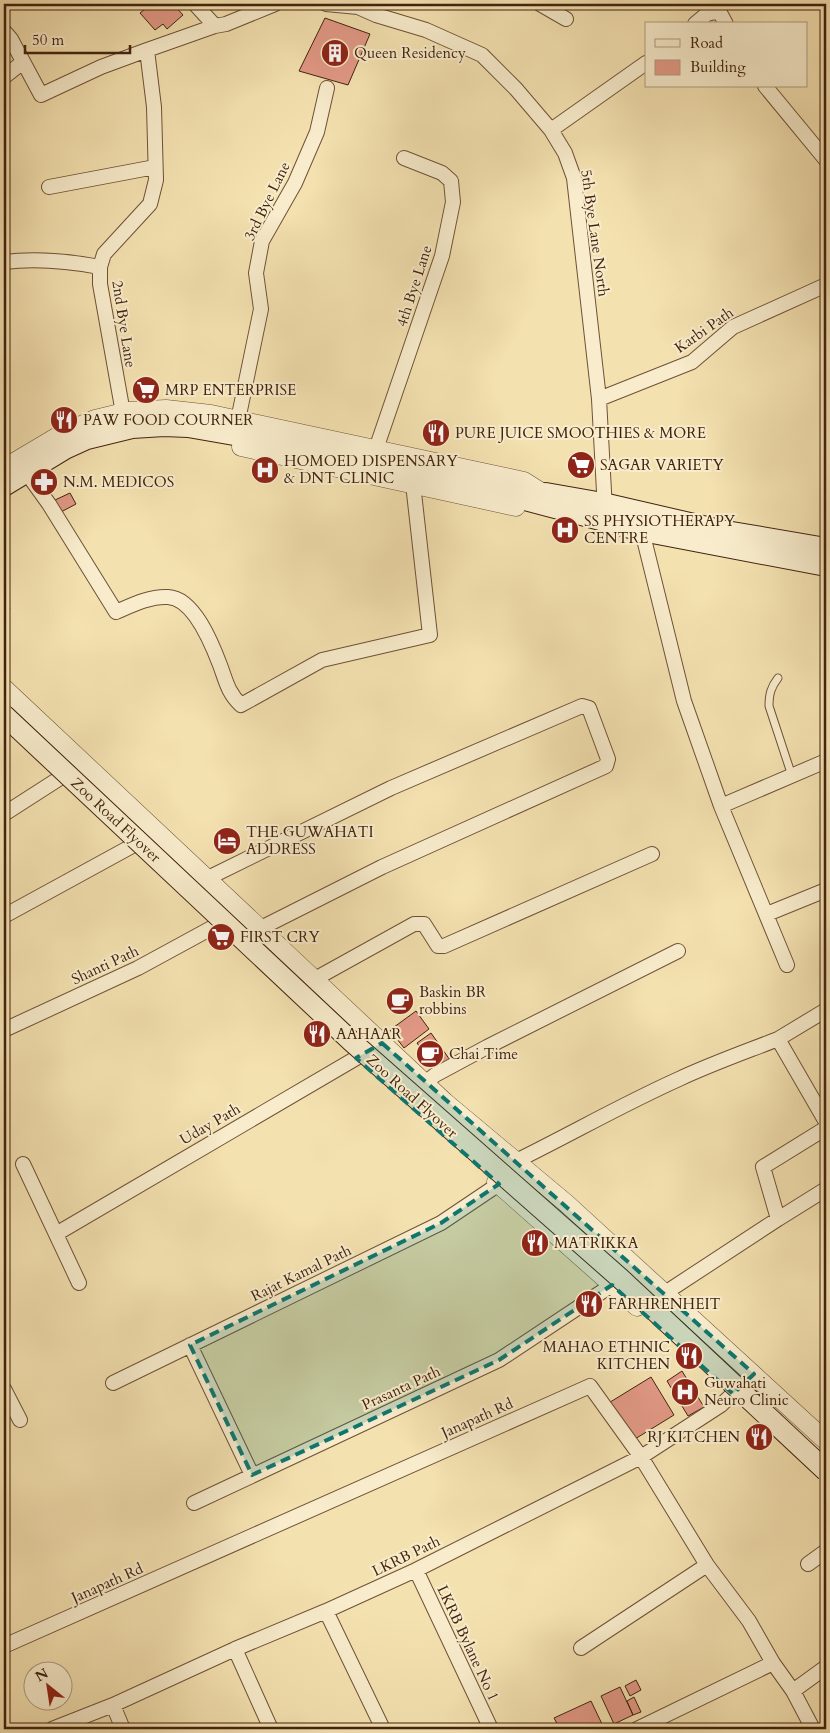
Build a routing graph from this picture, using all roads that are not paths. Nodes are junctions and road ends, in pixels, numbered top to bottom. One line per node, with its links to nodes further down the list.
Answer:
1 (195, 4): 9 (street)
2 (275, 4): 9 (street)
3 (326, 4): 17 (street, 5th Bye Lane North)
4 (540, 4): 6 (street)
5 (722, 8): 7 (street); 8 (street)
6 (566, 19)
7 (697, 22)
8 (726, 22)
9 (215, 26): 11 (street)
10 (4, 31): 12 (street)
11 (147, 50): 12 (street); 20 (street, 2nd Bye Lane)
12 (23, 62): 14 (street)
13 (645, 64): 17 (street)
14 (4, 77)
15 (327, 88): 27 (street, 3rd Bye Lane)
16 (767, 88): 19 (street)
17 (551, 130): 25 (street, 5th Bye Lane North)
18 (404, 158): 28 (street, 4th Bye Lane)
19 (826, 160)
20 (155, 167): 21 (street); 23 (street, 2nd Bye Lane)
21 (49, 187)
22 (4, 262): 23 (street)
23 (100, 267): 26 (street, 2nd Bye Lane)
24 (826, 284): 25 (street, Karbi Path)
25 (599, 399): 37 (street, 5th Bye Lane North)
26 (123, 413): 27 (street); 29 (street)
27 (238, 420): 28 (street)
28 (376, 449): 36 (street)
29 (4, 468)
30 (4, 477): 34 (main road)
31 (31, 479): 32 (street); 32 (street); 35 (street)
32 (412, 484): 36 (street)
33 (4, 486): 34 (main road)
34 (507, 491): 36 (main road)
35 (4, 495)
36 (543, 499): 37 (main road)
37 (605, 512): 38 (main road); 39 (main road)
38 (642, 531): 40 (main road); 49 (street)
39 (826, 548)
40 (826, 566)
41 (778, 678): 47 (lane)
42 (4, 688): 53 (street)
43 (4, 701): 86 (main road, Zoo Road Flyover)
44 (4, 715): 88 (main road, Zoo Road Flyover, bridge)
45 (4, 725): 48 (street)
46 (826, 761): 47 (street)
47 (792, 776): 49 (street)
48 (60, 778): 50 (street); 51 (street)
49 (721, 806): 55 (street)
50 (4, 814)
51 (132, 846): 56 (street); 57 (street)
52 (652, 854): 61 (street)
53 (206, 879): 58 (street); 58 (street)
54 (826, 890): 55 (street)
55 (767, 914): 60 (street)
56 (4, 916)
57 (217, 925): 63 (street, Shanti Path); 66 (street)
58 (259, 928): 61 (street)
59 (678, 951): 67 (street)
60 (787, 965)
61 (313, 980): 65 (street)
62 (826, 1010): 64 (street)
63 (4, 1030)
64 (778, 1039): 68 (street); 70 (street)
65 (382, 1044): 66 (street, Uday Path); 67 (street)
66 (356, 1058): 72 (street); 75 (street, Uday Path)
67 (425, 1084): 70 (street)
68 (826, 1122)
69 (826, 1128): 74 (street)
70 (516, 1161): 78 (street)
71 (23, 1164): 75 (street)
72 (499, 1184): 77 (street); 79 (street, Rajat Kamal Path)
73 (826, 1188): 74 (street)
74 (778, 1219): 78 (street)
75 (56, 1234): 76 (street)
76 (79, 1283)
77 (612, 1285): 83 (street); 89 (street, Prasanta Path)
78 (665, 1293): 80 (street)
79 (190, 1345): 81 (street, Rajat Kamal Path); 89 (street)
80 (754, 1374): 83 (street, LKRB Path); 85 (street)
81 (113, 1383)
82 (4, 1389): 84 (street)
83 (733, 1394): 87 (street, LKRB Path); 90 (street)
84 (20, 1420)
85 (826, 1441)
86 (826, 1453)
87 (641, 1457): 94 (street, Janapath Rd); 95 (street, LKRB Path); 97 (street, Janapath Rd)
88 (826, 1471)
89 (252, 1475): 91 (street, Prasanta Path)
90 (826, 1482)
91 (194, 1503)
92 (826, 1551): 93 (street)
93 (808, 1564)
94 (707, 1565): 98 (street); 100 (street, Janapath Rd)
95 (416, 1570): 96 (street, LKRB Path); 108 (street, LKRB Bylane No 1)
96 (326, 1611): 99 (street, LKRB Path); 107 (street)
97 (4, 1646)
98 (580, 1648)
99 (235, 1649): 103 (street, LKRB Path); 106 (street)
100 (773, 1663): 102 (street, Janapath Rd); 109 (street)
101 (826, 1667): 102 (street)
102 (793, 1691): 110 (street, Janapath Rd)
103 (113, 1705): 104 (street, LKRB Path); 105 (street)
104 (52, 1729)
105 (123, 1729)
106 (271, 1729)
107 (383, 1729)
108 (490, 1729)
109 (637, 1729)
110 (813, 1729)

